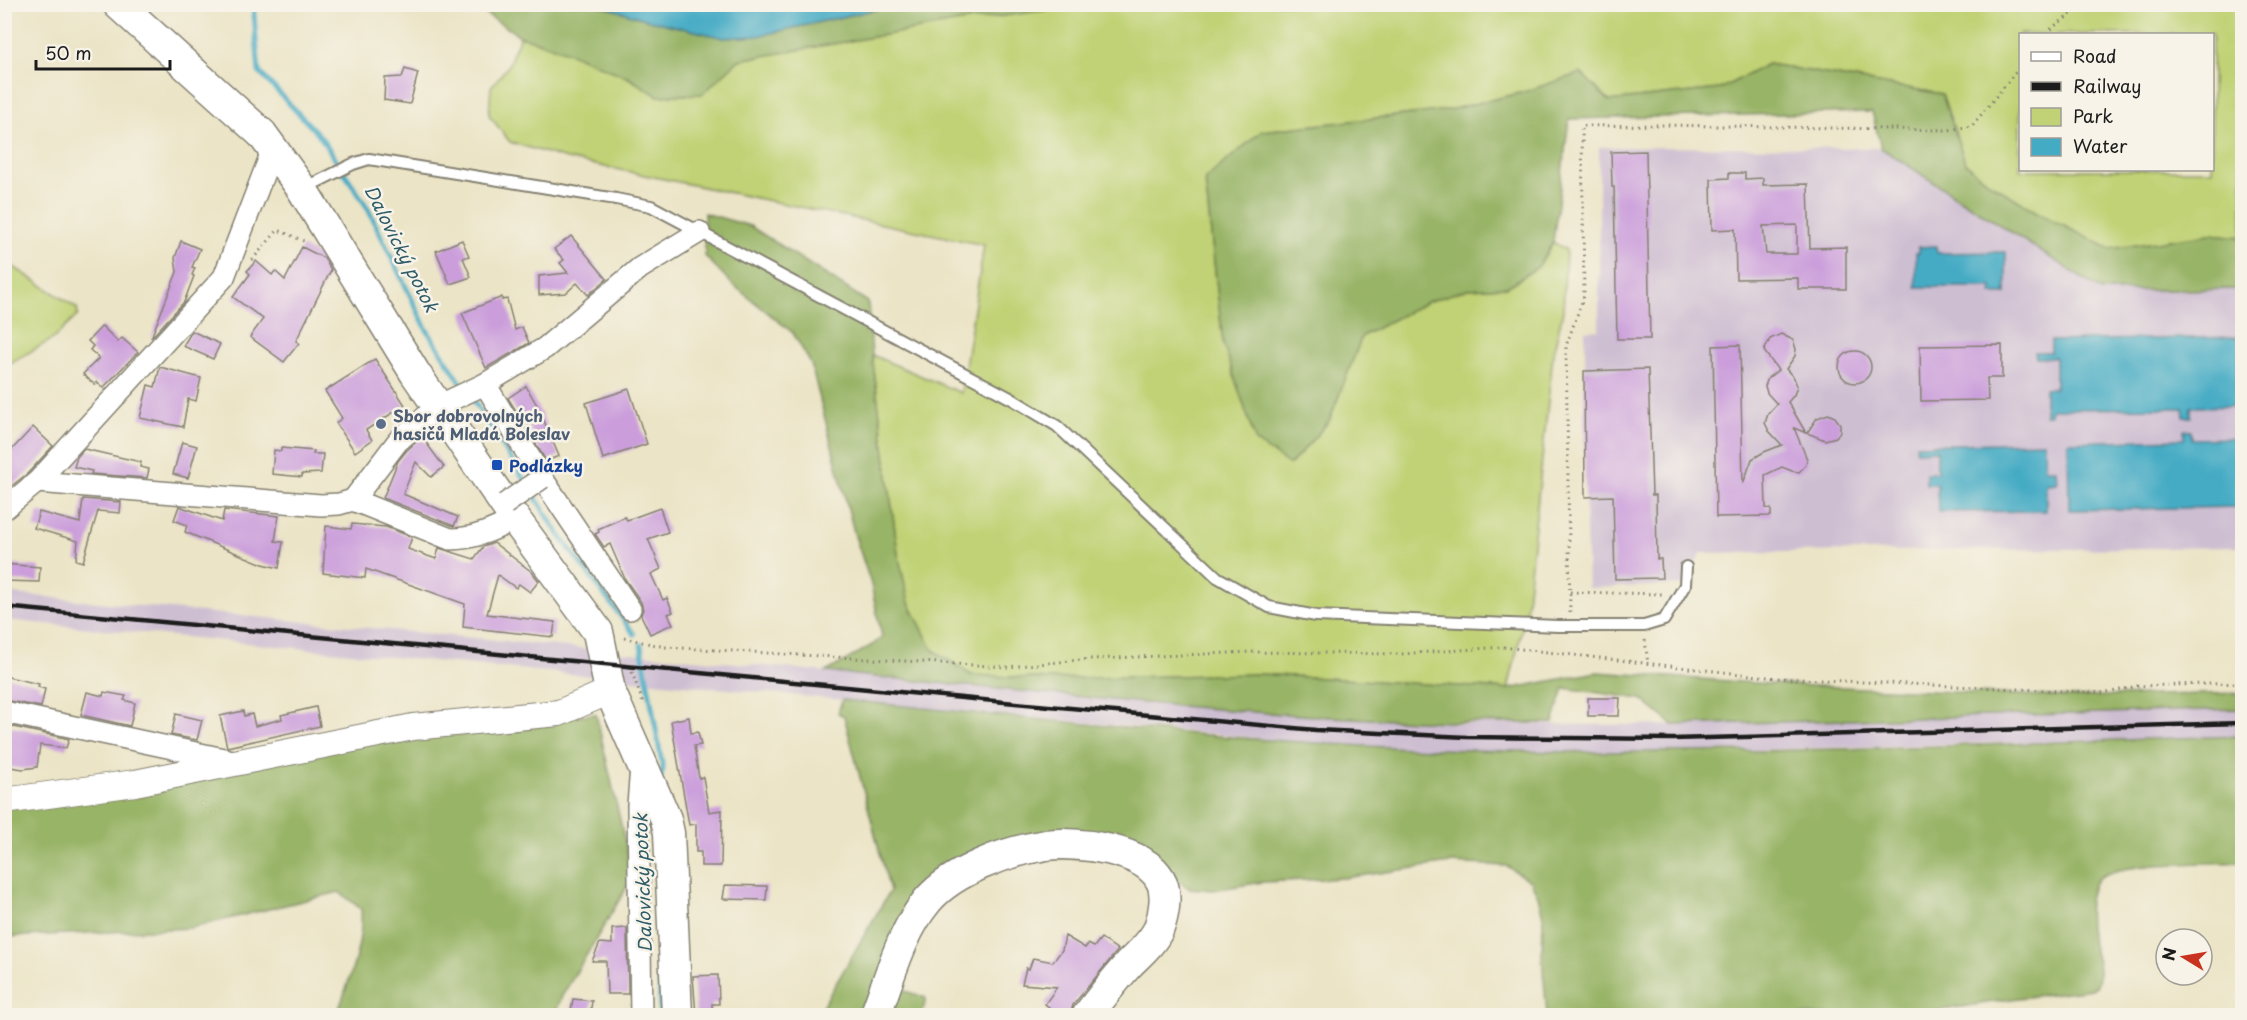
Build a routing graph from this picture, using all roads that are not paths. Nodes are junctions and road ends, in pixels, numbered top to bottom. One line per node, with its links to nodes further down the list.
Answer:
1 (118, 4): 2 (main road)
2 (273, 149): 3 (main road); 8 (street)
3 (302, 189): 4 (lane); 6 (main road)
4 (699, 232): 5 (street); 12 (lane)
5 (485, 384): 6 (street); 7 (street)
6 (438, 406): 9 (street); 11 (main road)
7 (542, 478): 11 (street, bridge); 13 (street)
8 (37, 482): 9 (street); 10 (street)
9 (353, 500): 11 (street)
10 (4, 509)
11 (510, 511): 14 (main road)
12 (1686, 567)
13 (630, 609)
14 (610, 691): 16 (street); 17 (main road)
15 (4, 712): 16 (street)
16 (236, 762): 18 (street)
17 (645, 773): 19 (street); 20 (main road)
18 (4, 801)
19 (641, 1016)
20 (677, 1016)
21 (875, 1016): 22 (main road)
22 (1087, 1016)

